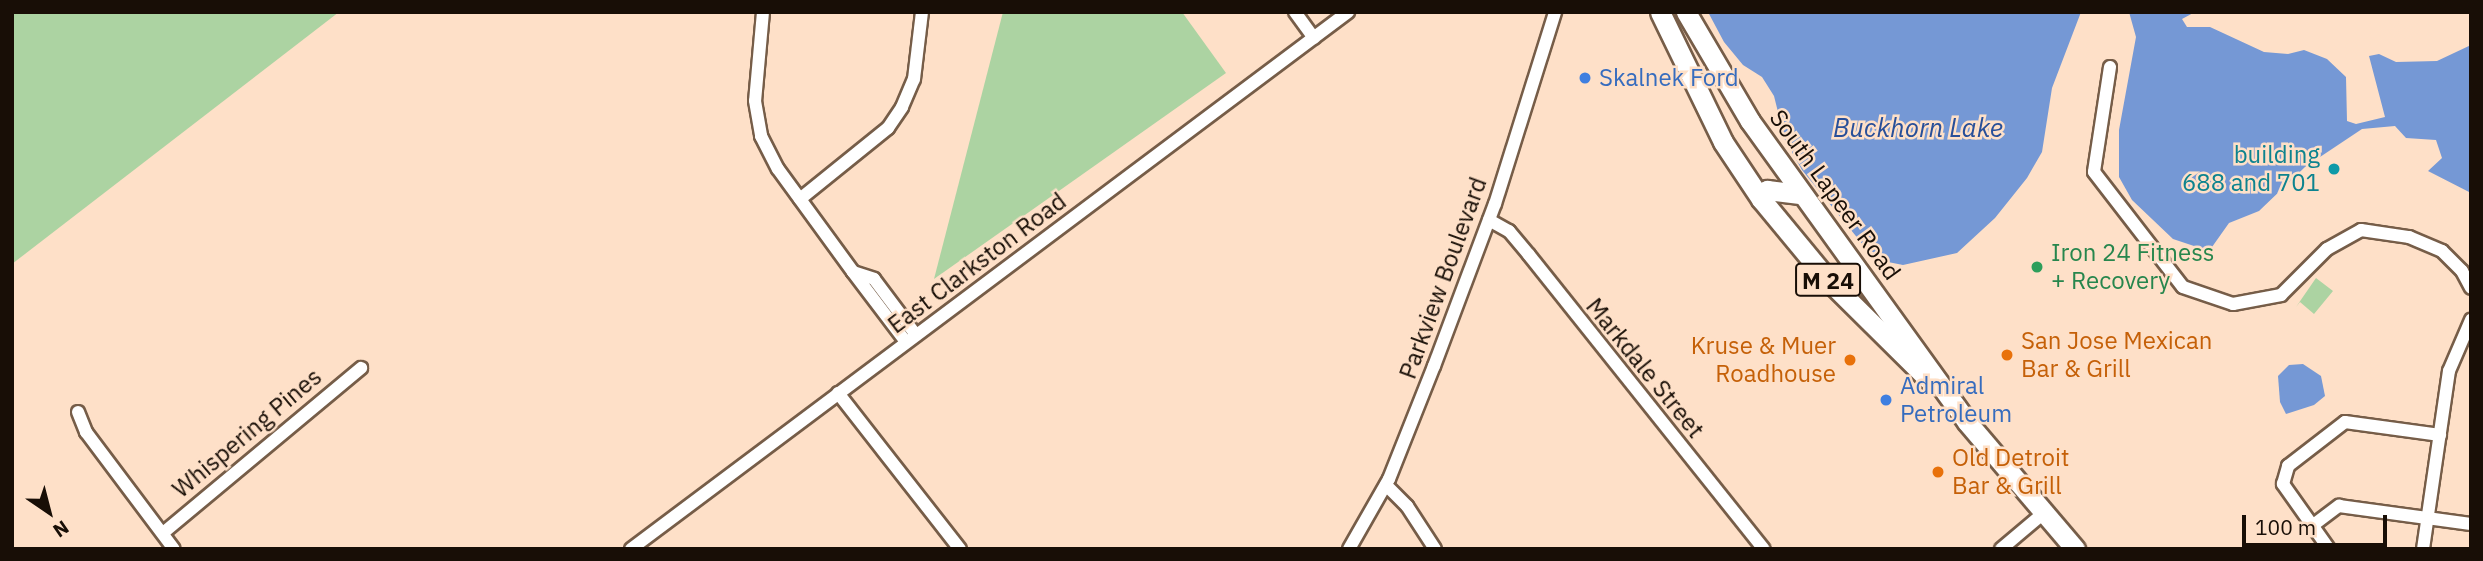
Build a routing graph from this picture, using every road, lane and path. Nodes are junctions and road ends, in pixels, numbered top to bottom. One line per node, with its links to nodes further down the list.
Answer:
1 (763, 12): 13 (street)
2 (922, 12): 13 (street)
3 (1295, 12): 8 (street)
4 (1348, 12): 8 (street, East Clarkston Road)
5 (1555, 12): 15 (street, Parkview Boulevard)
6 (1660, 12): 11 (main road, South Lapeer Road / M 24)
7 (1686, 12): 10 (main road, South Lapeer Road / M 24)
8 (1314, 38): 18 (street, East Clarkston Road)
9 (2110, 67): 16 (street)
10 (1750, 121): 11 (main road); 12 (main road, South Lapeer Road / M 24)
11 (1723, 142): 14 (main road, South Lapeer Road / M 24)
12 (1802, 194): 14 (main road); 23 (main road, South Lapeer Road / M 24)
13 (800, 199): 18 (street)
14 (1761, 200): 23 (main road, South Lapeer Road / M 24)
15 (1489, 220): 26 (street, Parkview Boulevard); 37 (street, Markdale Street)
16 (2471, 288)
17 (2471, 320): 19 (street)
18 (911, 338): 22 (street, East Clarkston Road)
19 (2457, 352): 20 (street); 25 (street)
20 (2471, 359)
21 (361, 368): 31 (street, Whispering Pines)
22 (838, 393): 33 (street, East Clarkston Road); 34 (street)
23 (1952, 401): 27 (main road, South Lapeer Road / M 24)
24 (78, 412): 31 (street)
25 (2440, 435): 28 (street); 30 (street)
26 (1386, 485): 35 (street, Parkview Boulevard); 36 (street)
27 (2045, 512): 38 (street); 39 (main road, South Lapeer Road / M 24)
28 (2425, 518): 29 (street); 30 (street); 41 (street)
29 (2471, 524)
30 (2312, 526): 40 (street)
31 (163, 533): 32 (street)
32 (174, 549)
33 (631, 549)
34 (960, 549)
35 (1349, 549)
36 (1436, 549)
37 (1765, 549)
38 (2001, 549)
39 (2075, 549)
40 (2329, 549)
41 (2423, 549)

